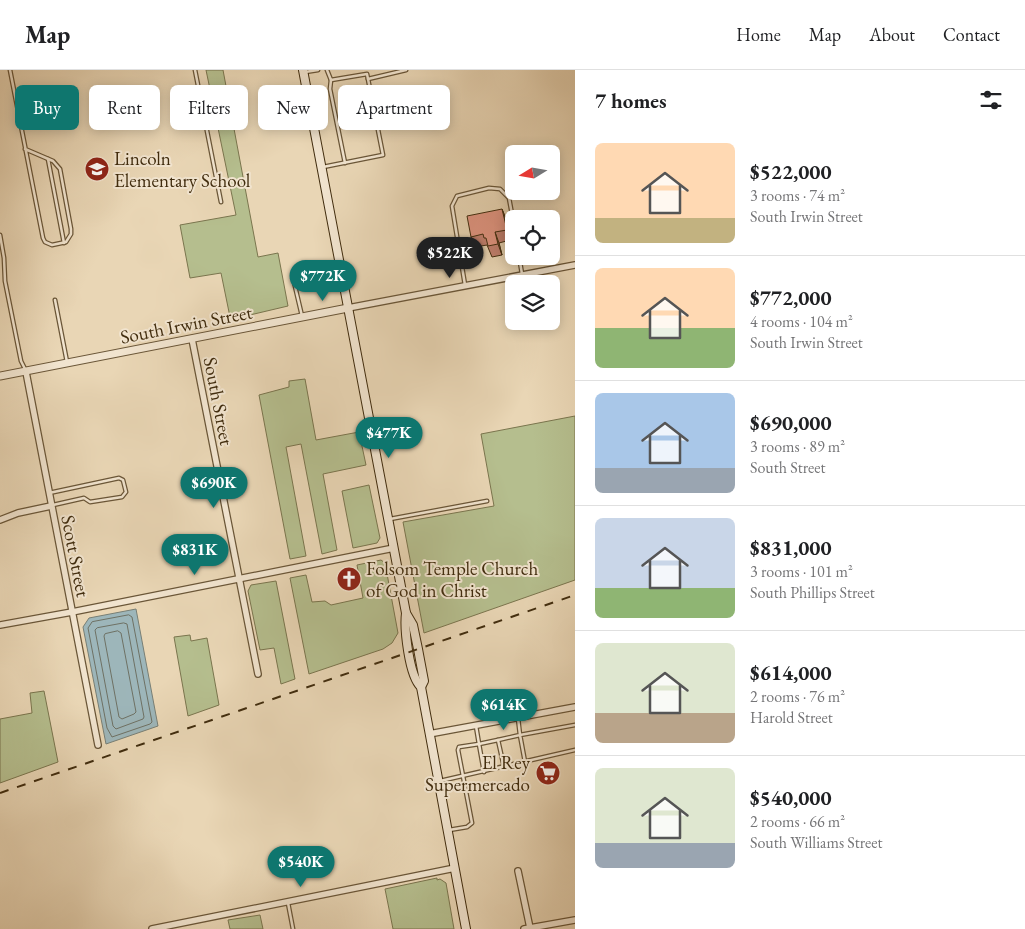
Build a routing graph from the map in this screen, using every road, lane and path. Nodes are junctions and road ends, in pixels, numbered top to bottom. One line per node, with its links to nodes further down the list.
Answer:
1 (10, 70): 9 (lane)
2 (195, 70): 13 (lane)
3 (318, 70): 6 (lane)
4 (327, 70): 8 (lane)
5 (406, 70): 7 (lane)
6 (303, 71): 12 (main road)
7 (368, 79): 8 (lane); 11 (lane)
8 (331, 80): 11 (lane)
9 (25, 149): 10 (lane); 16 (lane)
10 (48, 159): 16 (lane); 16 (lane)
11 (345, 163): 12 (lane)
12 (322, 168): 18 (main road)
13 (222, 202)
14 (511, 210): 22 (lane)
15 (0, 235): 28 (lane)
16 (64, 243)
17 (521, 265): 20 (lane)
18 (340, 266): 24 (main road); 25 (lane)
19 (575, 266): 20 (street, South Irwin Street)
20 (523, 275)
21 (505, 279): 22 (street, South Irwin Street)
22 (465, 287): 24 (street, South Irwin Street)
23 (55, 300): 27 (lane)
24 (348, 308): 25 (street, South Irwin Street); 34 (main road)
25 (302, 317): 26 (street, South Irwin Street)
26 (192, 339): 27 (street, South Irwin Street); 36 (street, South Street)
27 (67, 364): 28 (street, South Irwin Street)
28 (26, 372): 29 (street, South Irwin Street); 30 (street, Scott Street)
29 (0, 376)
30 (49, 493): 32 (street, Scott Street); 32 (lane)
31 (487, 501): 34 (lane)
32 (51, 506): 33 (street); 37 (street, Scott Street)
33 (0, 520)
34 (389, 520): 35 (main road)
35 (394, 548): 36 (street); 44 (main road)
36 (238, 578): 37 (street); 39 (street, South Street)
37 (72, 612): 38 (street); 48 (street, Scott Street)
38 (0, 625)
39 (258, 674)
40 (575, 707): 41 (street)
41 (518, 718): 43 (street); 45 (lane)
42 (575, 725): 45 (lane)
43 (476, 726): 44 (street); 47 (lane)
44 (429, 734): 54 (main road)
45 (520, 735): 46 (lane); 50 (lane)
46 (498, 740): 47 (lane); 51 (lane)
47 (479, 744): 52 (lane); 53 (lane)
48 (98, 745)
49 (575, 750): 50 (lane)
50 (525, 762): 51 (lane)
51 (504, 767): 52 (lane)
52 (484, 772): 53 (lane)
53 (463, 776): 54 (lane); 55 (lane)
54 (439, 782): 55 (main road)
55 (448, 831): 56 (main road)
56 (455, 868): 58 (street); 63 (main road)
57 (518, 871): 60 (street)
58 (287, 901): 61 (street); 62 (lane)
59 (575, 920): 60 (street)
60 (527, 928)
61 (152, 929)
62 (293, 929)
63 (466, 929)

